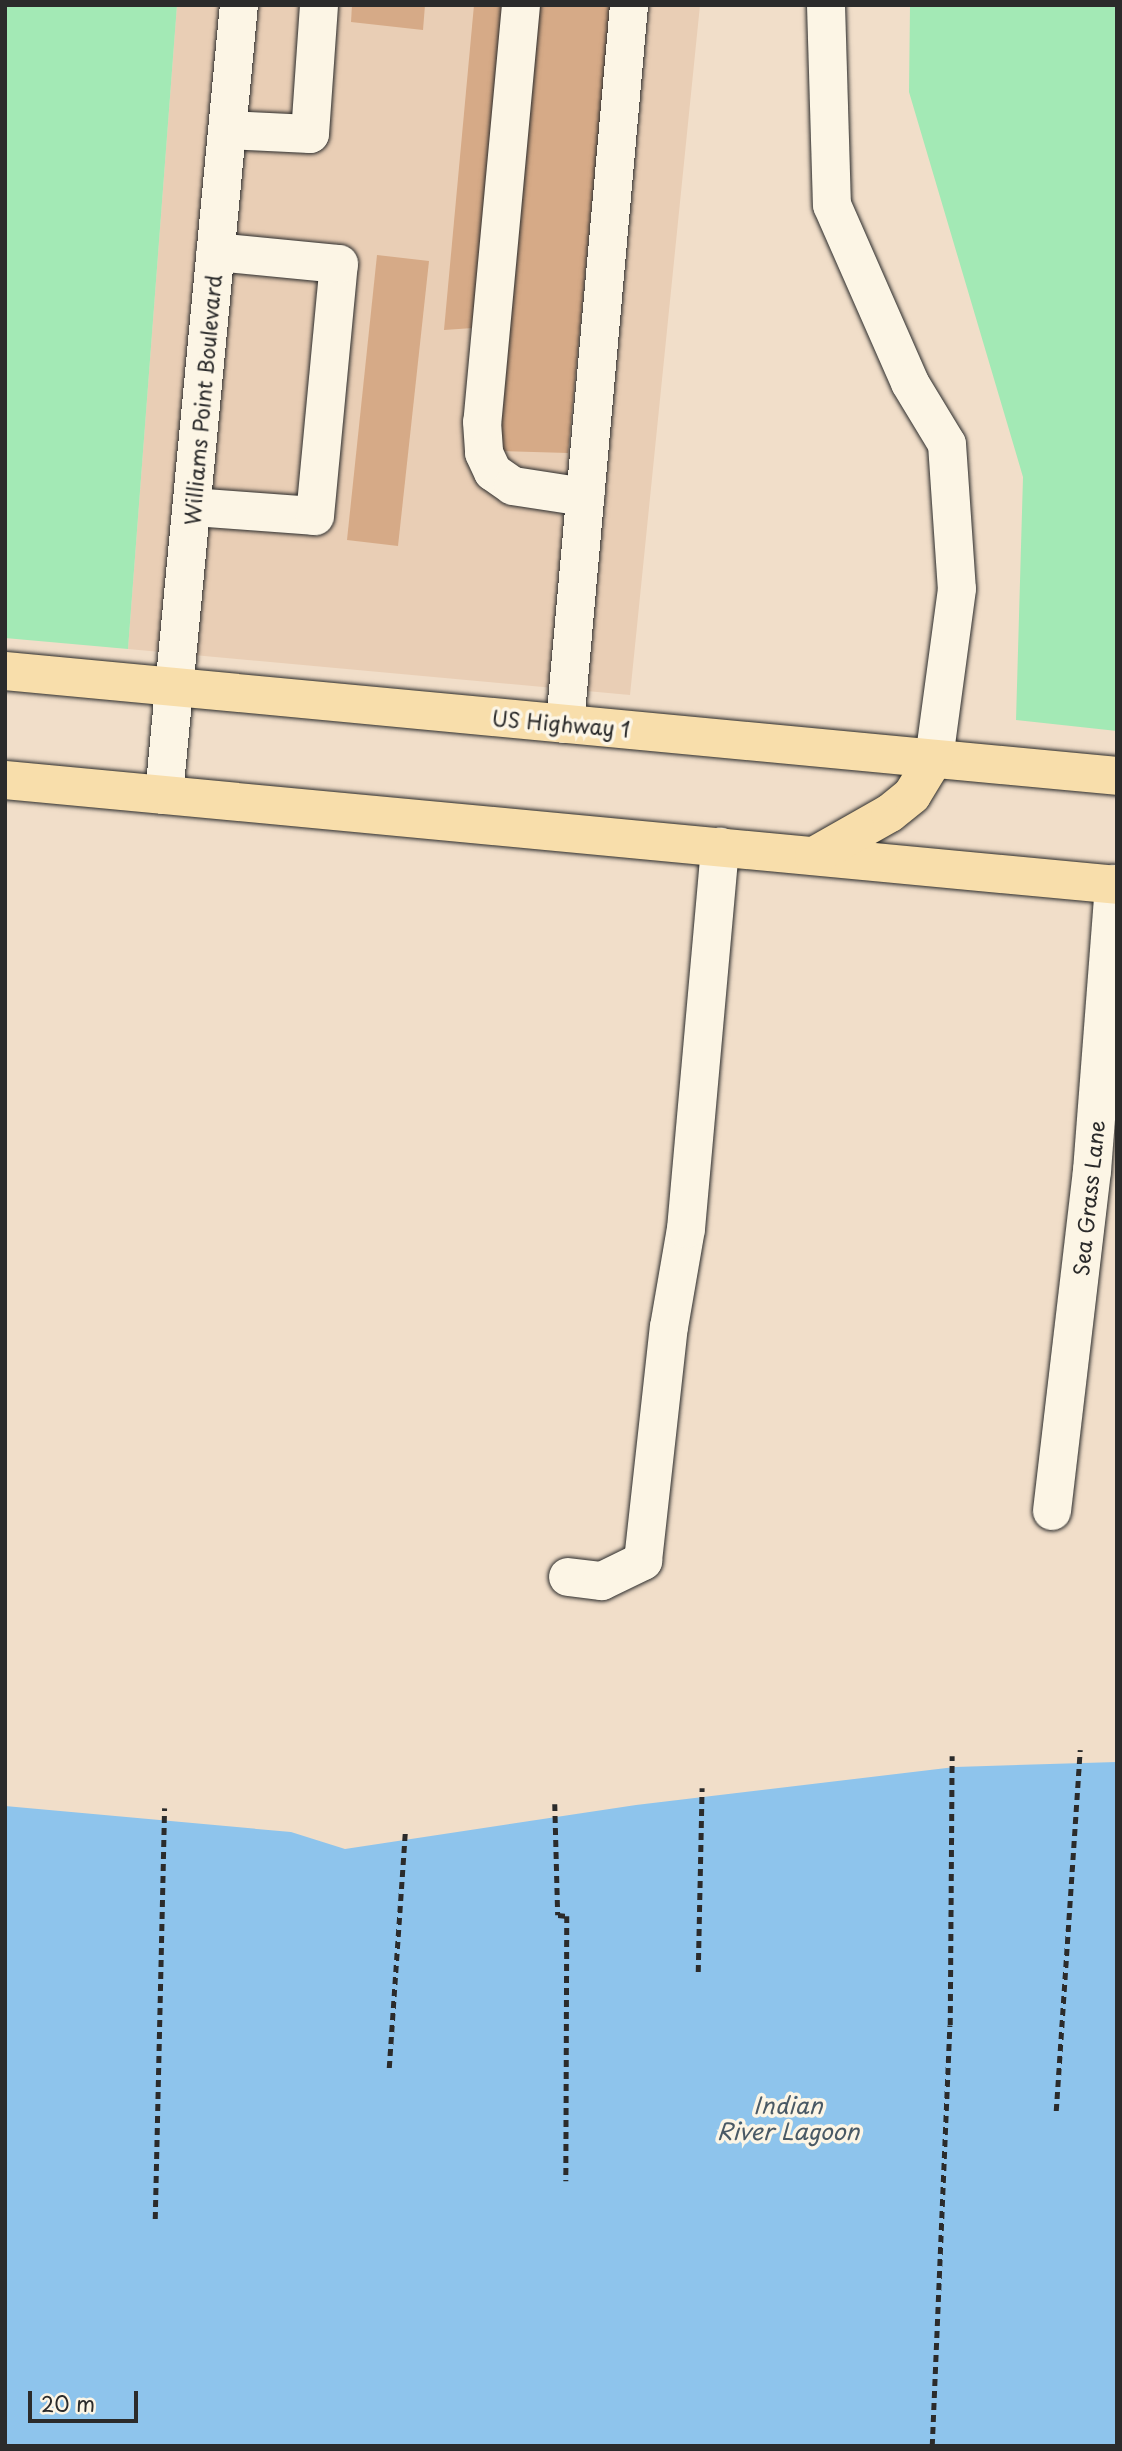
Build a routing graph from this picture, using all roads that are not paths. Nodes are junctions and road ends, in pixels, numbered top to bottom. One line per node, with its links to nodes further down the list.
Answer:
1 (239, 5): 6 (street, Williams Point Boulevard)
2 (319, 5): 6 (street)
3 (521, 5): 8 (street)
4 (629, 5): 8 (street)
5 (826, 5): 13 (street)
6 (228, 130): 7 (street, Williams Point Boulevard)
7 (216, 252): 9 (street, Williams Point Boulevard); 9 (street)
8 (585, 497): 12 (street)
9 (193, 507): 11 (street, Williams Point Boulevard)
10 (5, 671): 11 (main road, US Highway 1)
11 (176, 688): 12 (main road, US Highway 1); 16 (street, Williams Point Boulevard)
12 (565, 724): 13 (main road, US Highway 1)
13 (934, 759): 14 (main road, US Highway 1); 18 (main road)
14 (1117, 776)
15 (5, 780): 16 (main road)
16 (164, 795): 17 (main road)
17 (720, 847): 18 (main road); 21 (street)
18 (813, 856): 19 (main road)
19 (1115, 884): 20 (street, Sea Grass Lane)
20 (1052, 1511)
21 (568, 1577)

